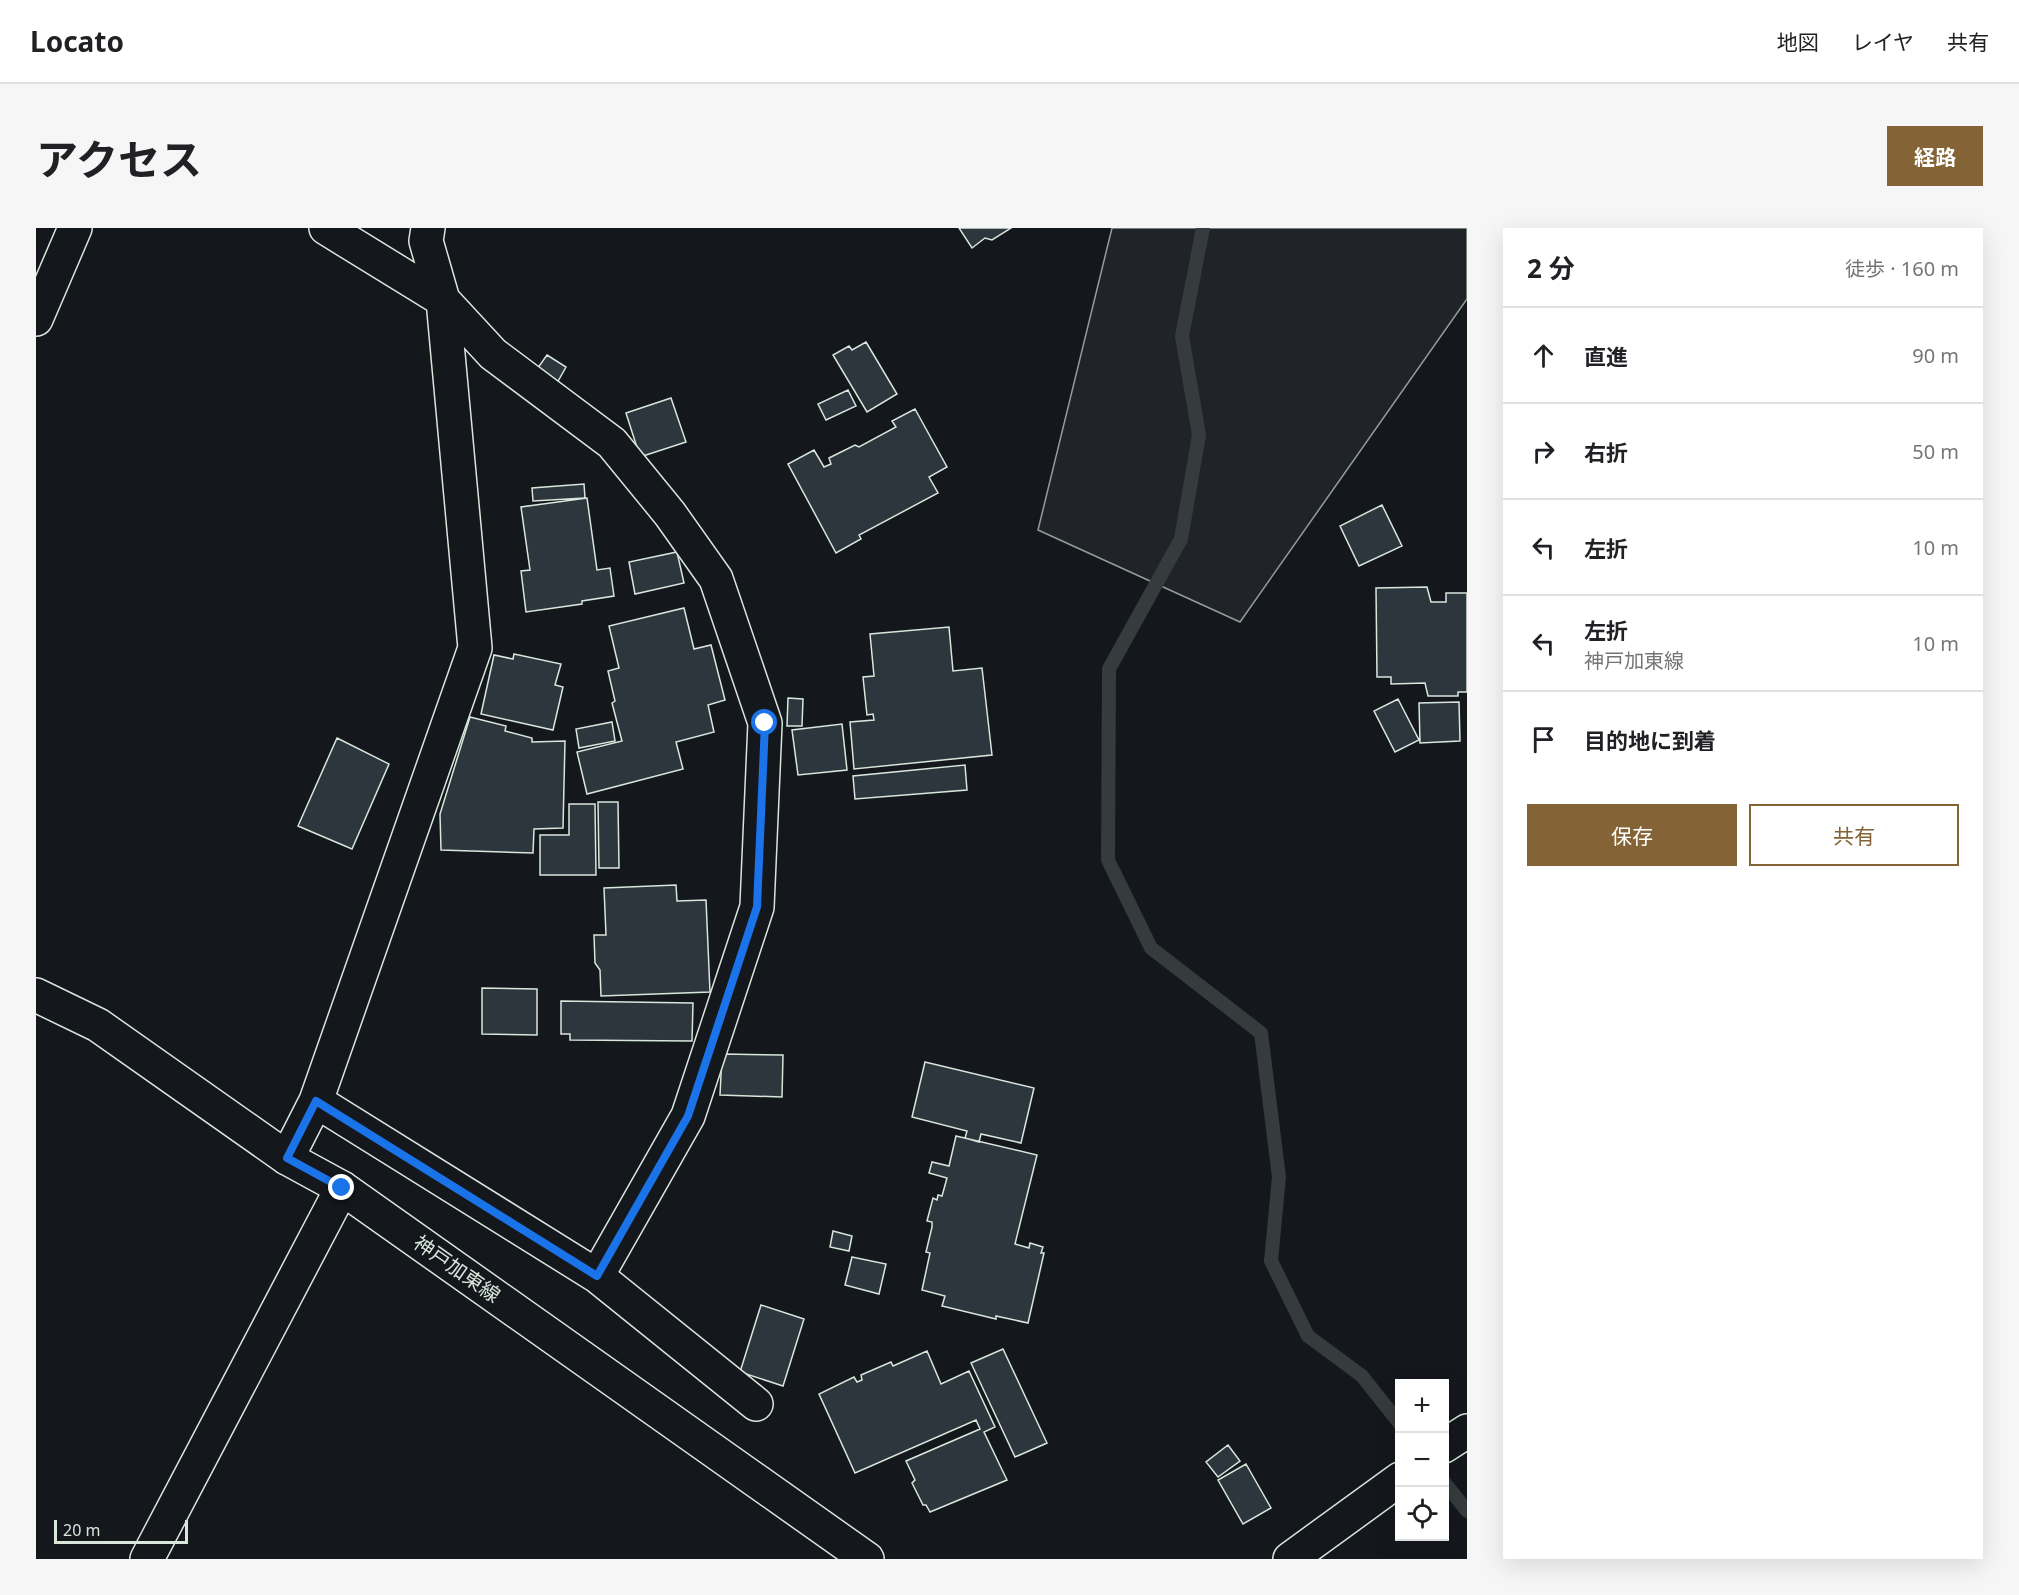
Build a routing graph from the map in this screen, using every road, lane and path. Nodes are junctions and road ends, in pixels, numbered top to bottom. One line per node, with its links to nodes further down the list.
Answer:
1 (75, 228): 5 (street)
2 (326, 228): 4 (street)
3 (429, 228): 4 (street)
4 (443, 300): 7 (street); 10 (street)
5 (36, 319)
6 (36, 995): 8 (street, 神戸加東線)
7 (316, 1101): 8 (street); 10 (street)
8 (287, 1158): 9 (street, 神戸加東線)
9 (342, 1188): 13 (street); 14 (street, 神戸加東線)
10 (597, 1276): 11 (street)
11 (756, 1404)
12 (1392, 1484): 15 (street)
13 (147, 1559)
14 (867, 1559)
15 (1290, 1559)

